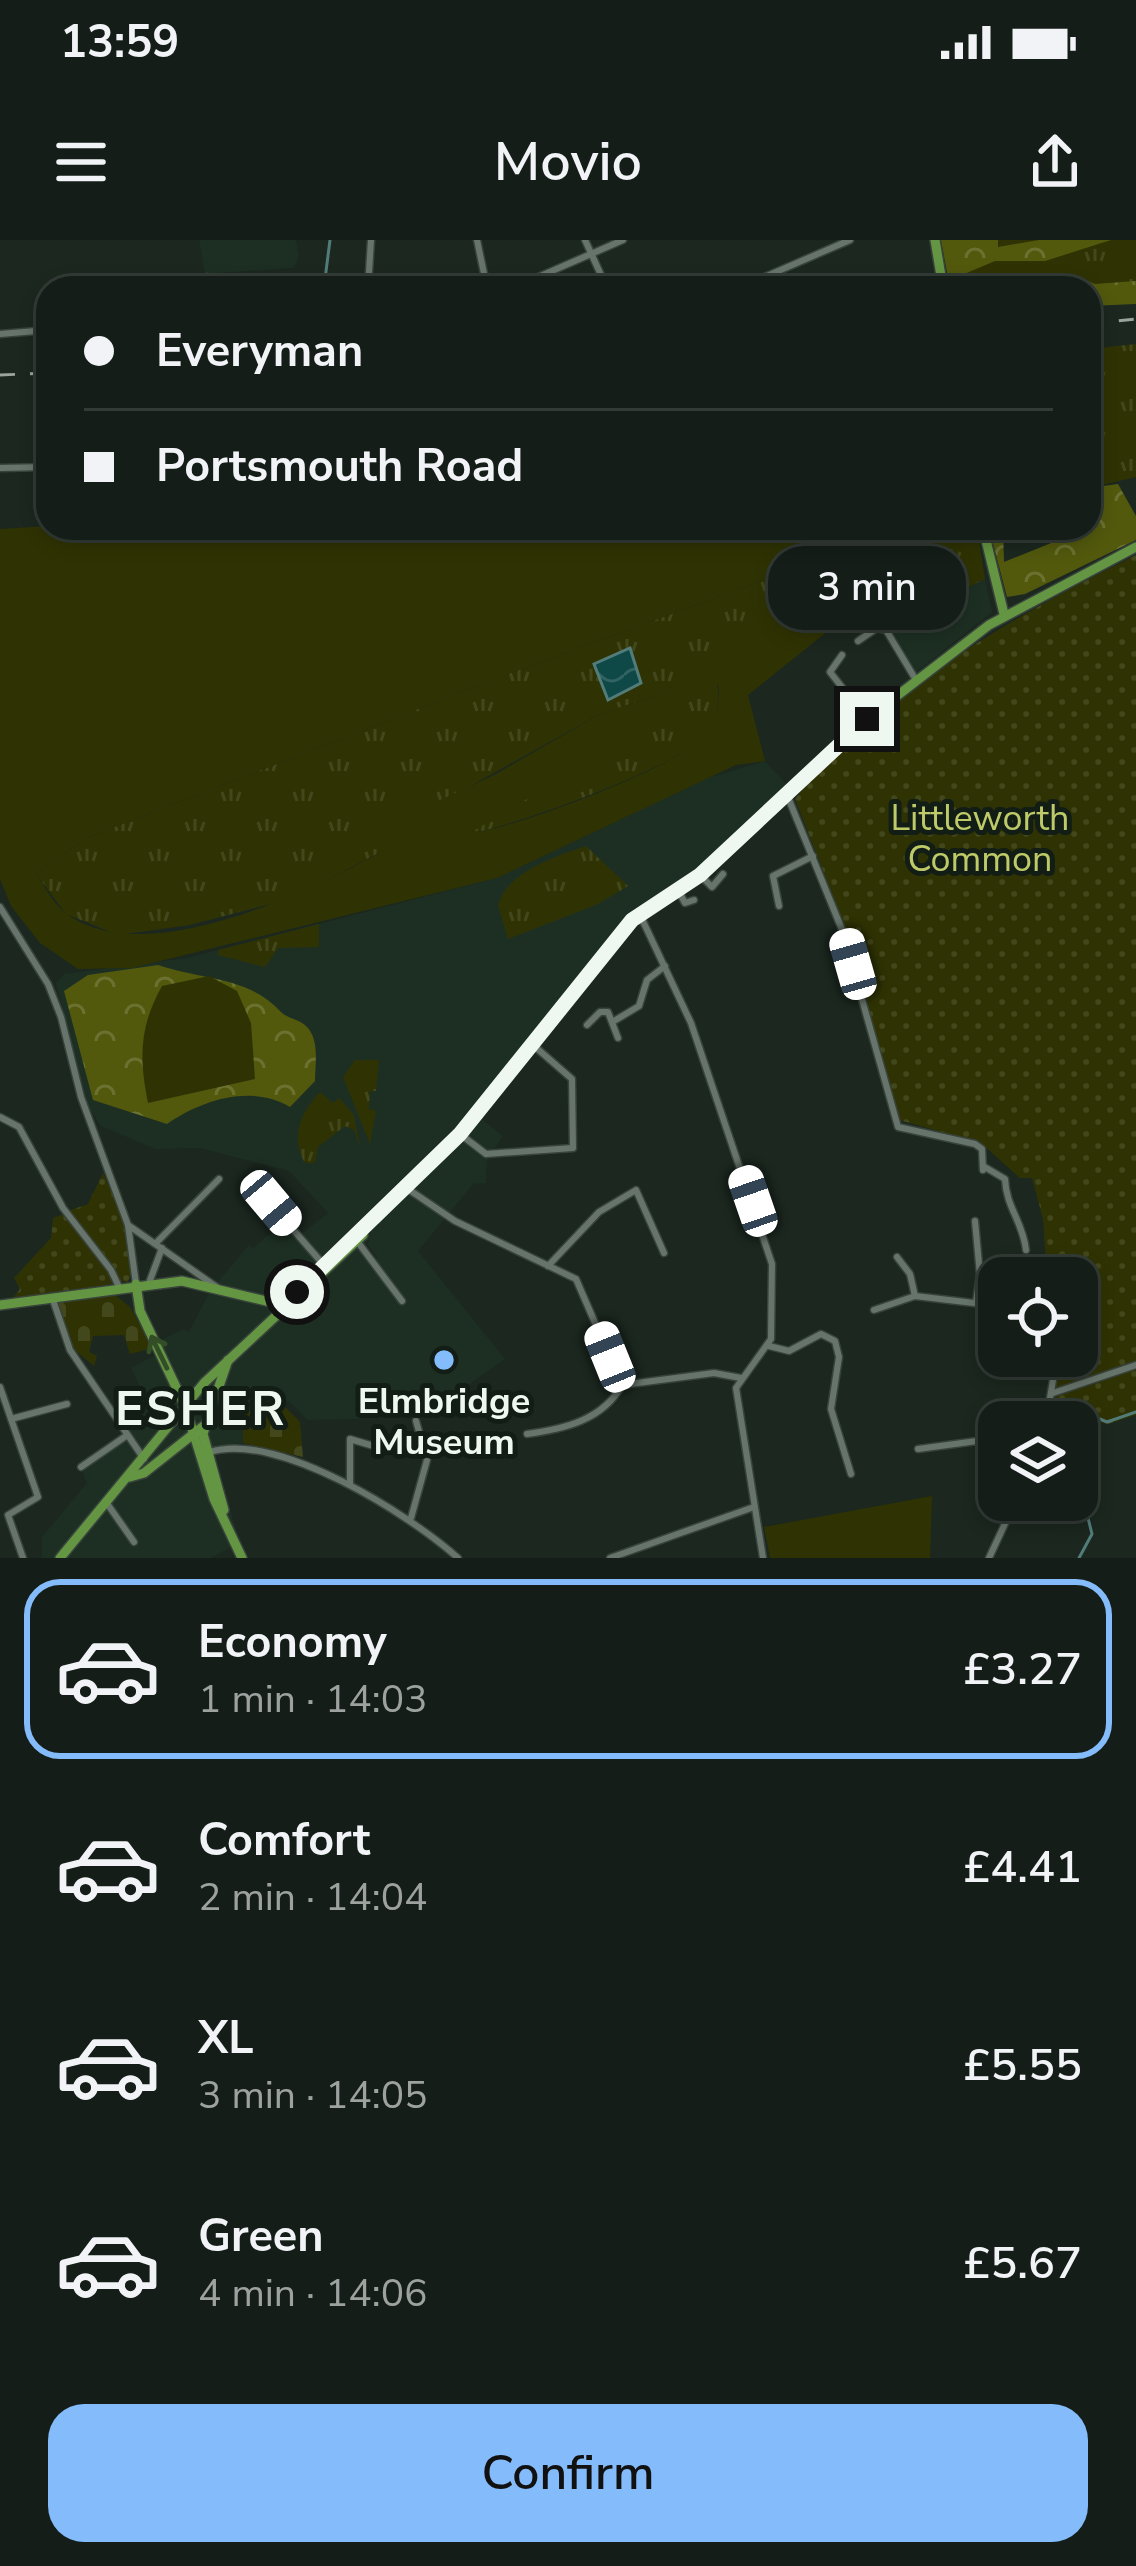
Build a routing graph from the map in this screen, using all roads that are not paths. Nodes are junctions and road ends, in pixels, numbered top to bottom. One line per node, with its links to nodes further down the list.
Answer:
1 (371, 240): 8 (street)
2 (477, 240): 9 (street)
3 (585, 240): 7 (street)
4 (623, 240): 7 (street)
5 (850, 240): 12 (street)
6 (935, 240): 13 (main road)
7 (591, 254): 10 (street); 11 (street)
8 (369, 276)
9 (484, 276)
10 (541, 276)
11 (601, 276)
12 (767, 276)
13 (941, 276)
14 (36, 331): 15 (street)
15 (0, 334)
16 (36, 467): 17 (street)
17 (0, 469)
18 (986, 540): 20 (main road)
19 (1136, 547): 20 (main road)
20 (1004, 614): 23 (main road)
21 (858, 641): 23 (street)
22 (842, 655): 24 (street)
23 (916, 680): 24 (main road)
24 (867, 719): 25 (main road)
25 (788, 795): 26 (street); 28 (main road)
26 (813, 856): 32 (street); 50 (street)
27 (723, 874): 29 (street)
28 (700, 875): 29 (street); 30 (main road)
29 (712, 887): 31 (street)
30 (678, 890): 33 (street); 35 (main road)
31 (719, 896)
32 (780, 899)
33 (694, 900)
34 (0, 907): 47 (street)
35 (639, 914): 36 (street); 40 (main road)
36 (667, 966): 37 (street); 70 (street)
37 (614, 1021): 38 (street); 39 (street)
38 (587, 1025)
39 (618, 1038)
40 (532, 1046): 42 (main road); 42 (street)
41 (0, 1117): 58 (street)
42 (460, 1134): 44 (main road)
43 (220, 1179): 49 (street)
44 (408, 1189): 48 (main road); 54 (street)
45 (271, 1203): 53 (street)
46 (975, 1221): 64 (street)
47 (128, 1225): 49 (street); 57 (street)
48 (355, 1238): 53 (main road); 55 (main road); 62 (street)
49 (160, 1245): 56 (street); 59 (street)
50 (1026, 1250)
51 (664, 1253): 54 (street)
52 (898, 1256): 60 (street)
53 (323, 1264): 55 (main road)
54 (548, 1266): 75 (street)
55 (314, 1276): 67 (main road)
56 (149, 1283): 57 (main road); 59 (main road); 65 (main road)
57 (136, 1284): 58 (main road); 65 (main road)
58 (119, 1288): 61 (main road); 65 (main road)
59 (219, 1288): 63 (main road)
60 (915, 1296): 64 (street); 68 (street)
61 (52, 1297): 66 (main road); 86 (street)
62 (402, 1301)
63 (257, 1302): 67 (main road); 69 (main road)
64 (976, 1303)
65 (139, 1304): 80 (main road, one-way to 65)
66 (0, 1305)
67 (283, 1305): 69 (main road)
68 (874, 1310)
69 (270, 1317): 71 (main road)
70 (769, 1346): 74 (street); 93 (street)
71 (229, 1357): 80 (main road); 83 (main road)
72 (1136, 1365): 77 (street)
73 (1055, 1377): 77 (street)
74 (741, 1378): 75 (street); 97 (street)
75 (622, 1385): 85 (street)
76 (0, 1387): 81 (street)
77 (1053, 1393): 78 (street)
78 (1051, 1401)
79 (68, 1404): 81 (street)
80 (185, 1406): 84 (main road); 91 (main road)
81 (11, 1419): 101 (street)
82 (416, 1420): 98 (street)
83 (206, 1424): 84 (main road); 90 (main road)
84 (195, 1433): 90 (main road); 94 (main road)
85 (527, 1435)
86 (126, 1436): 91 (street); 92 (street)
87 (978, 1441): 89 (street)
88 (377, 1447): 95 (street)
89 (918, 1449)
90 (206, 1454): 95 (street); 103 (main road)
91 (144, 1459): 94 (main road)
92 (81, 1468)
93 (847, 1470)
94 (130, 1477): 96 (main road)
95 (350, 1485): 98 (street)
96 (106, 1502): 100 (street); 102 (main road)
97 (754, 1507): 105 (street); 106 (street)
98 (411, 1518): 104 (street)
99 (1006, 1521): 107 (street)
100 (134, 1542)
101 (23, 1558)
102 (60, 1558)
103 (242, 1558)
104 (458, 1558)
105 (610, 1558)
106 (763, 1558)
107 (989, 1558)

